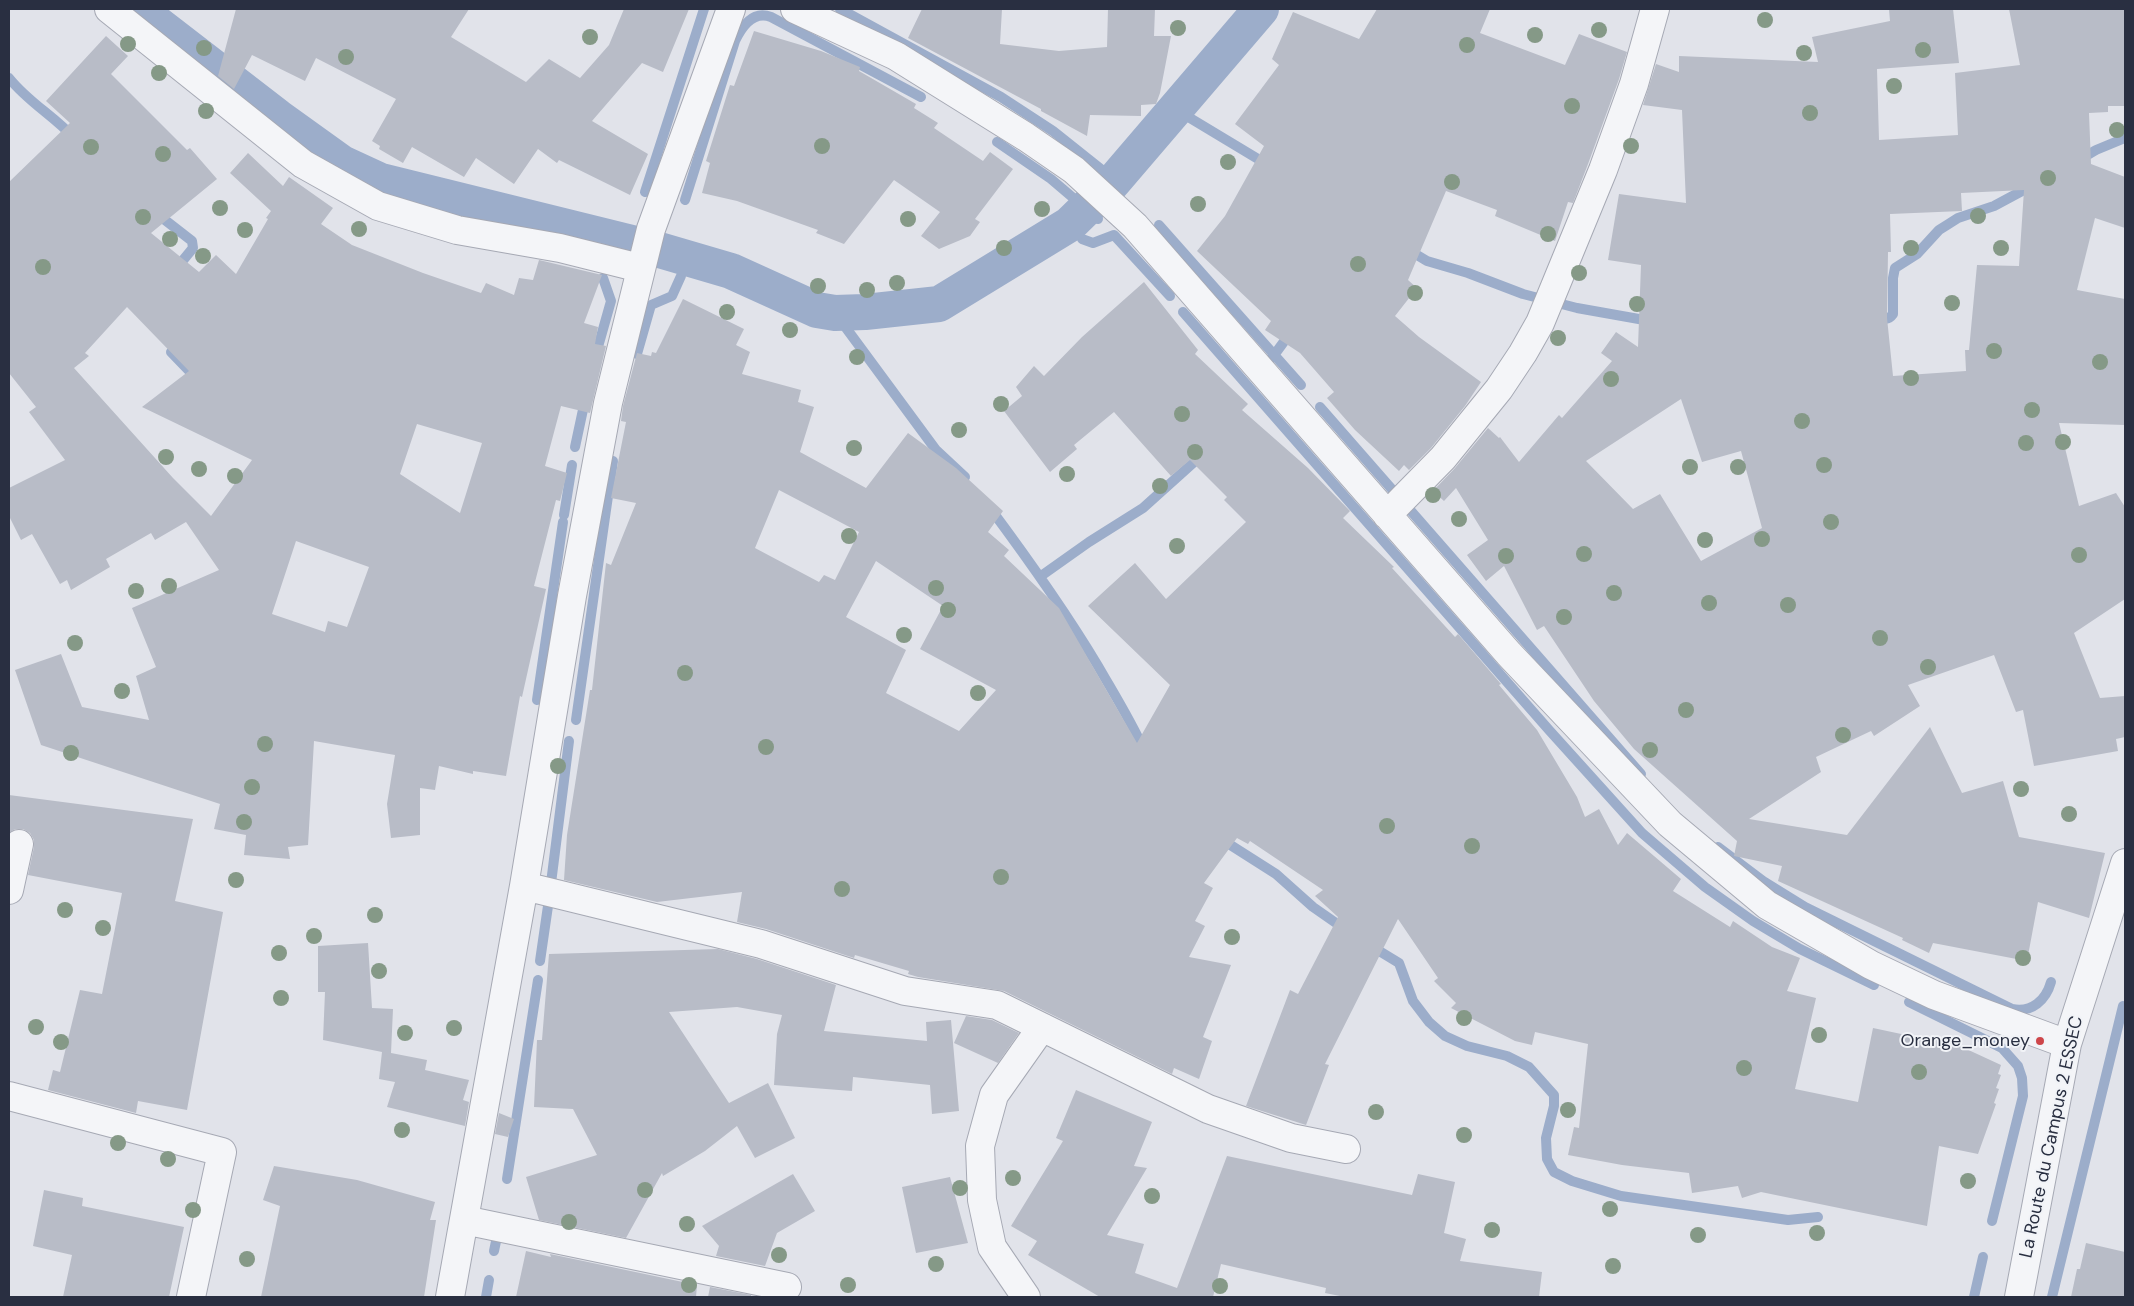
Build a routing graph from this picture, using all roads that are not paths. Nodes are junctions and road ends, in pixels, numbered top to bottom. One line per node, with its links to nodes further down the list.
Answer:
1 (109, 9): 5 (street)
2 (731, 9): 5 (street)
3 (795, 9): 6 (street)
4 (1655, 9): 6 (street)
5 (640, 268): 9 (street)
6 (1387, 515): 12 (street)
7 (19, 844): 10 (street)
8 (2125, 863): 12 (street, La Route du Campus 2 ESSEC)
9 (524, 886): 11 (street); 15 (street)
10 (9, 890)
11 (1042, 1028): 14 (street); 19 (street)
12 (2067, 1044): 20 (street, La Route du Campus 2 ESSEC)
13 (9, 1096): 17 (street)
14 (1346, 1149)
15 (464, 1220): 16 (street); 18 (street)
16 (787, 1287)
17 (191, 1297)
18 (450, 1297)
19 (1026, 1297)
20 (2019, 1297)

